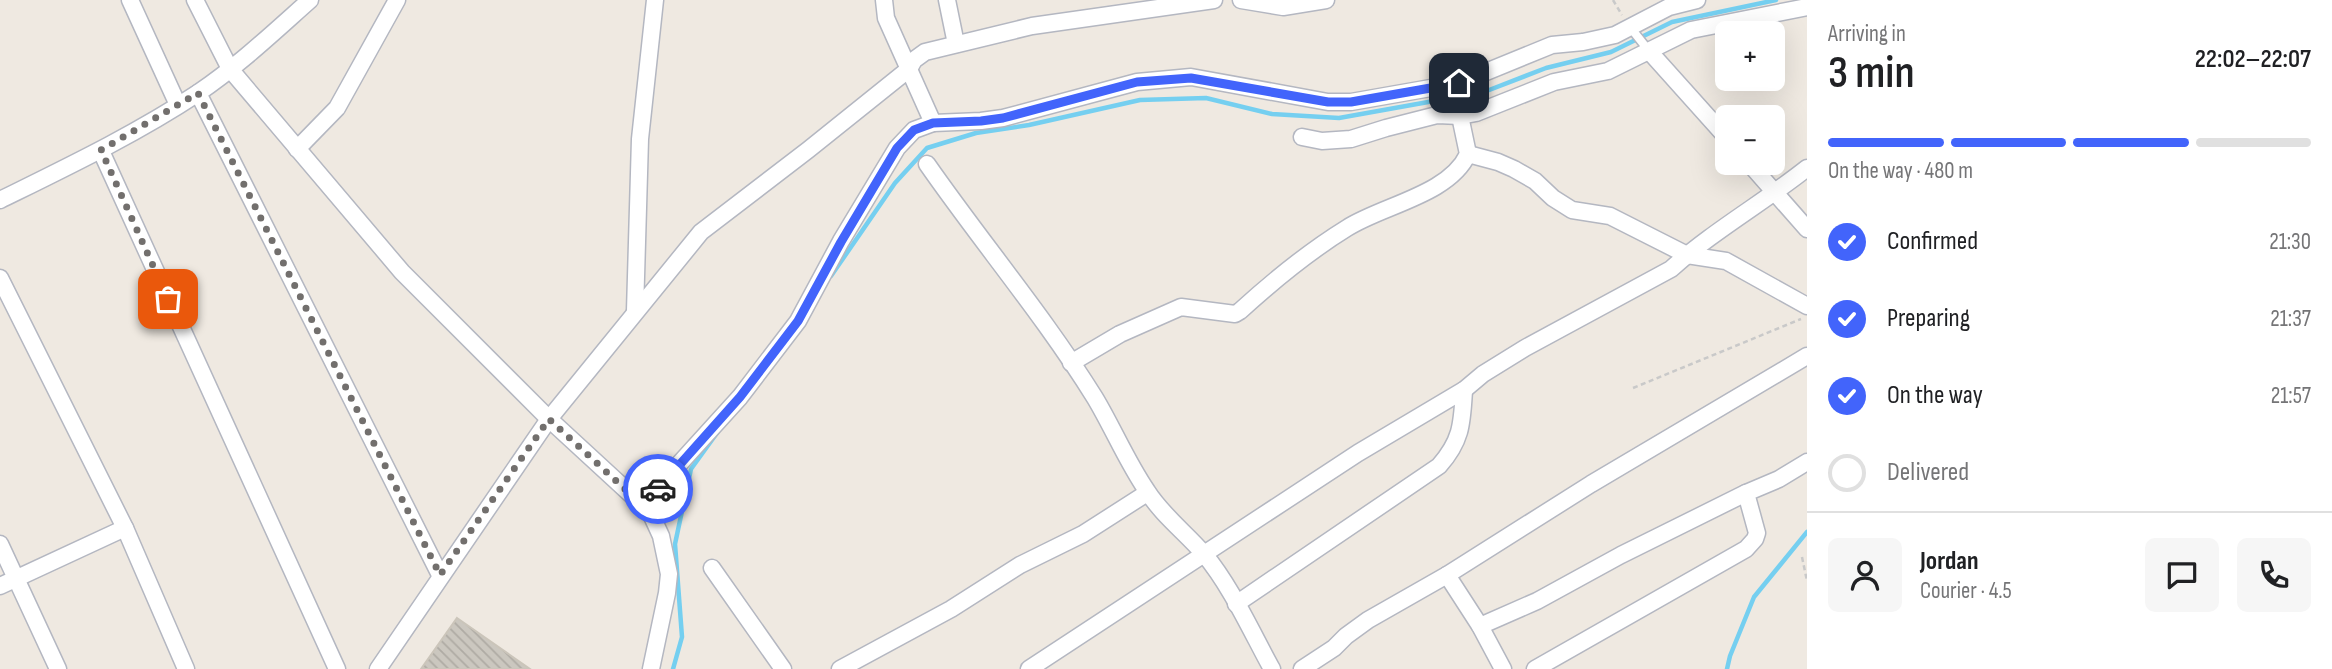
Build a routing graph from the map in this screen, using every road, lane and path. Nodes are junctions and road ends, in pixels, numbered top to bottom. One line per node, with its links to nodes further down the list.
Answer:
1 (130, 0): 21 (street)
2 (195, 0): 18 (street)
3 (397, 0): 26 (street)
4 (655, 0): 38 (street)
5 (884, 0): 19 (street)
6 (947, 0): 16 (street)
7 (1214, 0): 16 (street)
8 (1241, 0): 13 (street)
9 (1326, 0): 13 (street)
10 (1613, 0): 15 (path)
11 (1698, 0): 15 (street)
12 (307, 1): 18 (street)
13 (1258, 2)
14 (1807, 7): 17 (street)
15 (1630, 27): 17 (lane); 23 (street)
16 (956, 44): 19 (street)
17 (1649, 51): 22 (street); 24 (street)
18 (230, 69): 20 (street); 26 (street)
19 (909, 69): 23 (street); 38 (street)
20 (198, 93): 21 (street); 54 (street)
21 (178, 105): 27 (street)
22 (1460, 116): 25 (street); 28 (street)
23 (933, 123): 48 (street)
24 (1715, 125)
25 (1302, 137)
26 (298, 149): 44 (street)
27 (101, 150): 33 (street); 63 (street)
28 (1468, 154): 35 (street); 41 (street)
29 (927, 164): 41 (street)
30 (1807, 168): 32 (street)
31 (1760, 175): 32 (street)
32 (1776, 192): 34 (street); 35 (street)
33 (0, 200)
34 (1807, 229)
35 (1687, 255): 37 (street); 43 (street)
36 (0, 278): 49 (street)
37 (1807, 306)
38 (635, 312): 44 (street)
39 (1807, 317): 42 (path)
40 (1807, 356): 55 (street)
41 (1071, 363): 46 (street)
42 (1633, 388)
43 (1464, 390): 51 (street); 59 (street)
44 (549, 419): 48 (street); 54 (street)
45 (1807, 462): 47 (street)
46 (1147, 493): 51 (street); 67 (street)
47 (1746, 493): 60 (street); 72 (street)
48 (650, 512): 65 (street)
49 (125, 528): 56 (street); 62 (street)
50 (0, 544): 56 (street)
51 (1204, 554): 59 (street); 68 (street)
52 (1802, 557): 57 (path)
53 (712, 568): 66 (street)
54 (440, 575): 64 (street)
55 (1447, 575): 60 (street); 70 (street)
56 (16, 579): 58 (street); 61 (street)
57 (1807, 581)
58 (0, 586)
59 (1236, 604): 69 (street)
60 (1480, 626): 71 (street)
61 (58, 669)
62 (186, 669)
63 (337, 669)
64 (378, 669)
65 (651, 669)
66 (783, 669)
67 (840, 669)
68 (1029, 669)
69 (1272, 669)
70 (1302, 669)
71 (1503, 669)
72 (1535, 669)

